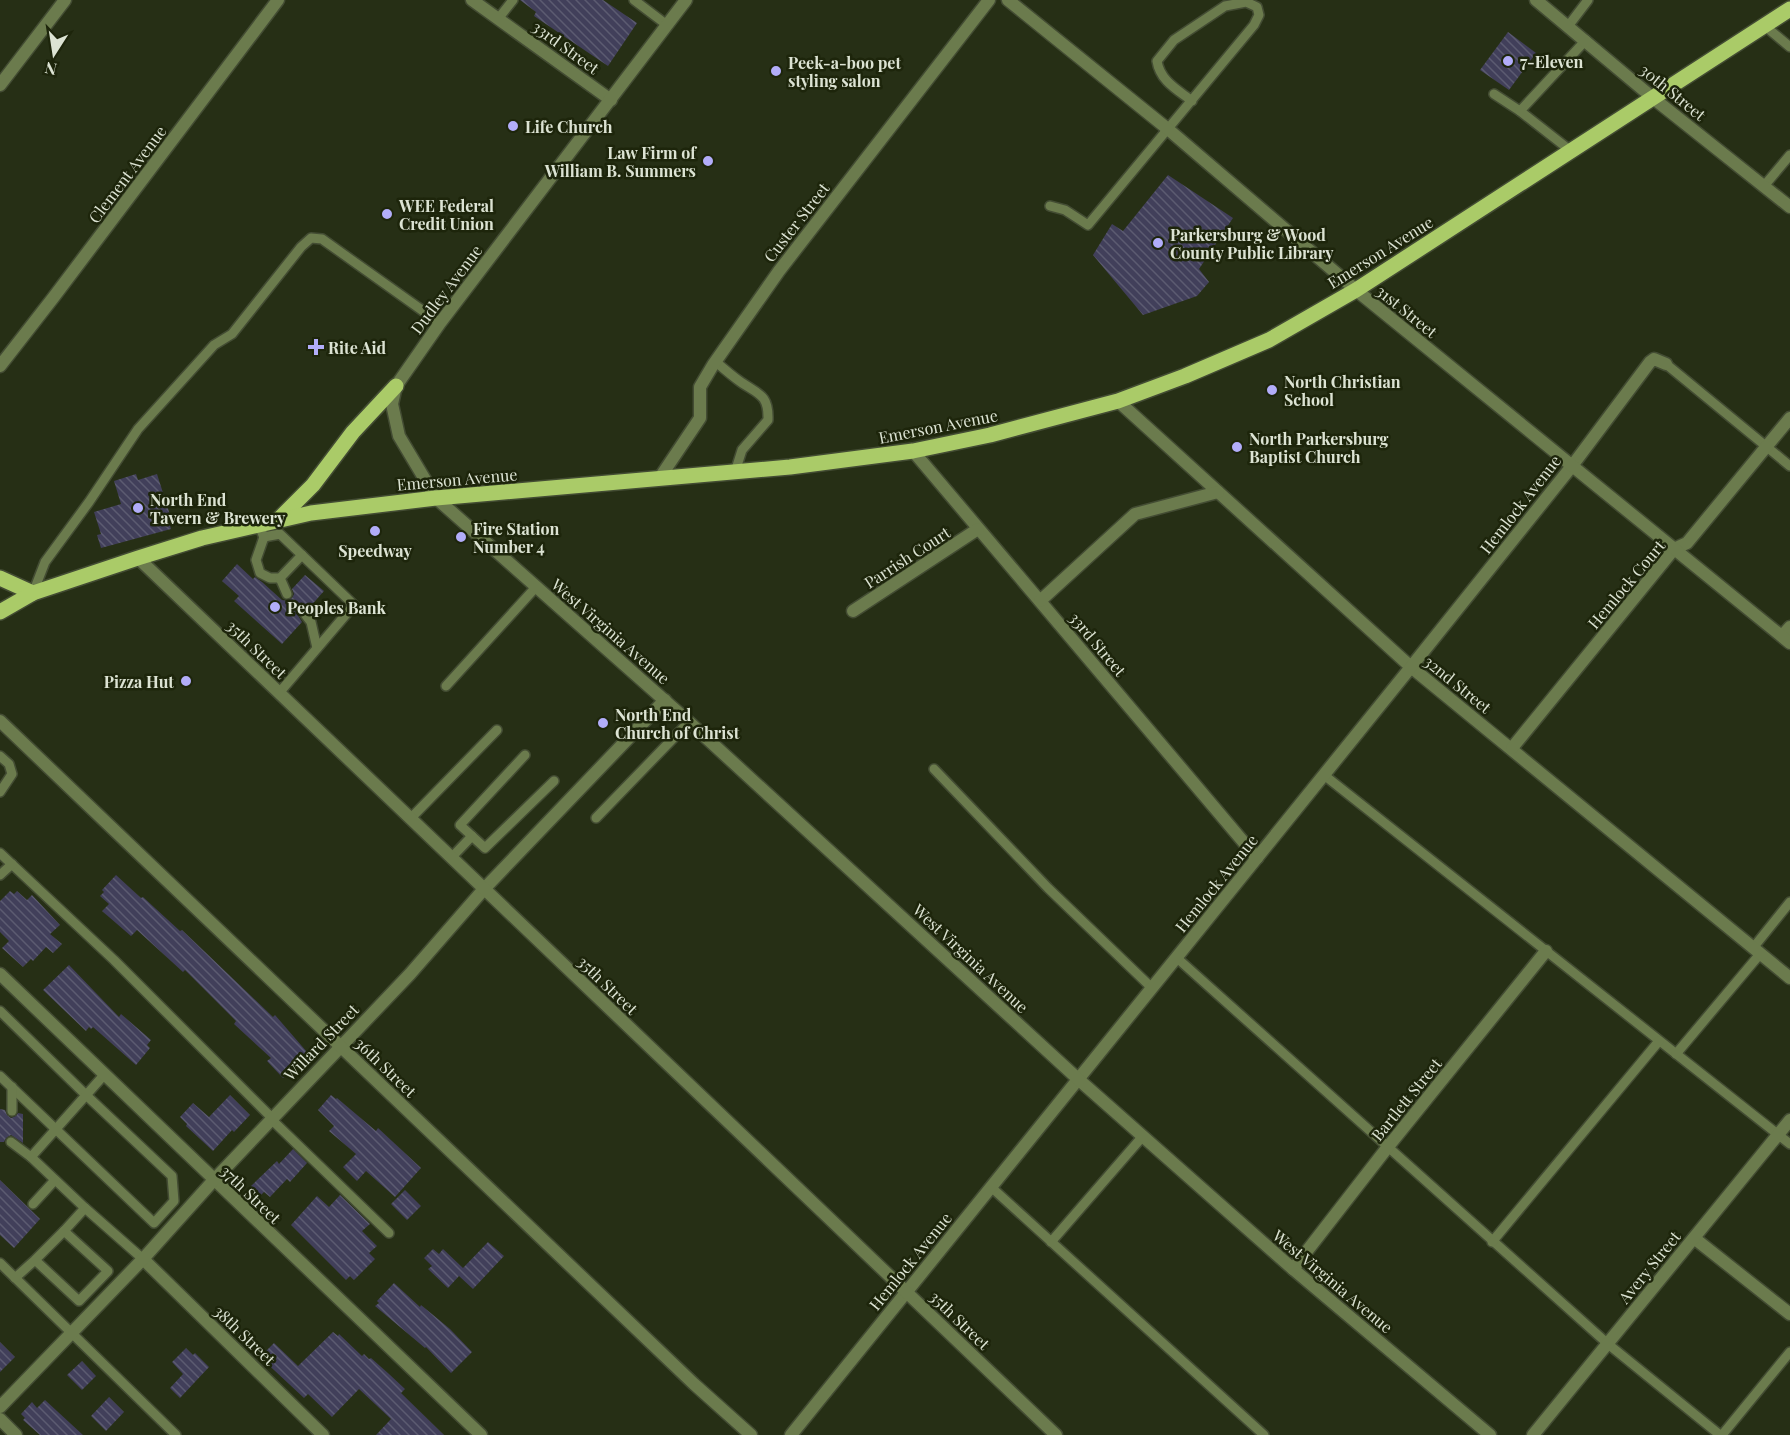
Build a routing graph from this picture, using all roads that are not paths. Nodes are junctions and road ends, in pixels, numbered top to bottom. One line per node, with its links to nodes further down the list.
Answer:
1 (65, 0): 18 (street)
2 (278, 0): 34 (street, Clement Avenue)
3 (472, 0): 12 (street, 33rd Street)
4 (513, 0): 12 (lane)
5 (634, 0): 13 (lane)
6 (686, 0): 13 (street, Dudley Avenue)
7 (989, 0): 32 (street, Custer Street)
8 (1008, 0): 24 (street, 31st Street)
9 (1536, 0): 14 (street, 30th Street)
10 (1588, 0): 14 (lane)
11 (1790, 9): 15 (main road, Emerson Avenue)
12 (498, 19): 21 (street, 33rd Street)
13 (667, 25): 21 (street, Dudley Avenue)
14 (1569, 25): 16 (street, 30th Street)
15 (1765, 26): 17 (lane); 20 (main road, Emerson Avenue)
16 (1586, 40): 20 (street, 30th Street); 23 (lane)
17 (1790, 47)
18 (0, 85)
19 (1494, 94): 23 (lane)
20 (1653, 98): 25 (main road, Emerson Avenue); 27 (street, 30th Street)
21 (611, 100): 31 (street, Dudley Avenue)
22 (1192, 101): 22 (lane); 24 (lane)
23 (1520, 111): 25 (lane)
24 (1169, 130): 28 (lane); 30 (street, 31st Street)
25 (1571, 151): 30 (main road, Emerson Avenue)
26 (1790, 155): 27 (lane)
27 (1764, 186): 29 (street, 30th Street)
28 (1050, 206)
29 (1790, 207)
30 (1356, 290): 36 (main road, Emerson Avenue); 40 (street, 31st Street)
31 (440, 323): 35 (street, Dudley Avenue); 55 (lane)
32 (716, 362): 42 (lane); 43 (street, Custer Street)
33 (1666, 364): 38 (lane); 40 (street, Hemlock Avenue)
34 (0, 366)
35 (396, 386): 45 (street); 46 (main road)
36 (1118, 401): 39 (main road, Emerson Avenue); 44 (street, 32nd Street)
37 (1790, 418): 38 (street, Hemlock Court)
38 (1766, 446): 41 (lane); 49 (street, Hemlock Court)
39 (913, 452): 42 (main road, Emerson Avenue); 47 (street, 33rd Street)
40 (1572, 466): 49 (street, 31st Street); 63 (street, Hemlock Avenue)
41 (1790, 466)
42 (735, 472): 43 (main road, Emerson Avenue)
43 (659, 478): 45 (main road, Emerson Avenue)
44 (1218, 492): 57 (street); 63 (street, 32nd Street)
45 (436, 498): 46 (main road, Emerson Avenue); 54 (street, West Virginia Avenue)
46 (279, 519): 48 (main road, Emerson Avenue)
47 (978, 529): 57 (street, 33rd Street); 58 (street, Parrish Court)
48 (261, 530): 50 (lane); 51 (main road, Emerson Avenue); 53 (lane)
49 (1674, 549): 61 (street, 31st Street); 70 (street, Hemlock Court)
50 (302, 555): 53 (lane); 62 (lane)
51 (138, 558): 55 (main road, Emerson Avenue); 65 (street, 35th Street)
52 (0, 578): 55 (main road)
53 (280, 578): 56 (lane)
54 (536, 587): 64 (lane); 66 (street, West Virginia Avenue)
55 (33, 593): 59 (main road, Emerson Avenue)
56 (287, 594)
57 (1040, 601): 82 (street, 33rd Street)
58 (853, 611)
59 (0, 612)
60 (304, 613): 62 (lane)
61 (1787, 635)
62 (317, 648): 65 (lane)
63 (1411, 667): 70 (street, 32nd Street); 74 (street, Hemlock Avenue)
64 (446, 686)
65 (279, 693): 78 (street, 35th Street)
66 (665, 700): 68 (street, West Virginia Avenue); 85 (street, Willard Street)
67 (0, 721): 95 (street, 36th Street)
68 (689, 722): 77 (lane); 99 (street, West Virginia Avenue)
69 (497, 730): 78 (lane)
70 (1512, 748): 88 (street, 32nd Street)
71 (525, 755): 79 (lane)
72 (0, 756): 76 (lane)
73 (934, 769): 92 (lane)
74 (1324, 775): 82 (street, Hemlock Avenue); 87 (lane)
75 (555, 781): 79 (lane)
76 (0, 792)
77 (596, 818)
78 (410, 819): 81 (street, 35th Street)
79 (472, 836): 81 (lane)
80 (0, 853): 83 (lane)
81 (451, 858): 85 (street, 35th Street)
82 (1257, 858): 89 (street, Hemlock Avenue)
83 (12, 864): 84 (lane); 103 (lane)
84 (0, 875)
85 (484, 890): 95 (street, Willard Street); 127 (street, 35th Street)
86 (1790, 902): 88 (lane)
87 (1546, 951): 94 (lane); 110 (street, Bartlett Street)
88 (1757, 951): 91 (street, 32nd Street); 96 (lane)
89 (1177, 958): 92 (street, Hemlock Avenue); 110 (lane)
90 (0, 974): 97 (street, 37th Street)
91 (1790, 978)
92 (1152, 988): 99 (street, Hemlock Avenue)
93 (0, 1011): 101 (lane)
94 (1659, 1041): 96 (lane); 121 (lane)
95 (340, 1046): 103 (street, Willard Street); 138 (street, 36th Street)
96 (1676, 1054): 106 (lane)
97 (104, 1075): 101 (lane); 113 (street, 37th Street)
98 (0, 1076): 100 (lane)
99 (1078, 1079): 107 (street, West Virginia Avenue); 114 (street, Hemlock Avenue)
100 (12, 1087): 102 (lane); 105 (lane)
101 (86, 1095): 105 (lane); 105 (lane)
102 (12, 1111)
103 (272, 1118): 113 (street, Willard Street); 118 (lane)
104 (1790, 1120): 106 (street, Avery Street)
105 (56, 1128): 111 (lane)
106 (1778, 1135): 109 (lane); 119 (street, Avery Street)
107 (1143, 1136): 120 (lane); 125 (street, West Virginia Avenue)
108 (11, 1142): 111 (lane)
109 (1790, 1144)
110 (1387, 1148): 121 (lane); 125 (street, Bartlett Street)
111 (31, 1157): 112 (lane)
112 (55, 1180): 115 (lane); 116 (lane)
113 (213, 1180): 122 (street, Willard Street); 137 (street, 37th Street)
114 (991, 1187): 120 (lane); 127 (street, Hemlock Avenue)
115 (33, 1204)
116 (86, 1209): 117 (lane); 122 (lane)
117 (64, 1231): 123 (lane); 123 (lane)
118 (389, 1233)
119 (1694, 1238): 128 (street); 130 (street, Avery Street)
120 (1051, 1242): 141 (lane)
121 (1492, 1242): 130 (lane)
122 (143, 1259): 129 (street, Willard Street); 136 (street, 38th Street)
123 (35, 1260): 126 (lane)
124 (0, 1263): 126 (lane)
125 (1293, 1269): 142 (street, West Virginia Avenue)
126 (15, 1278): 129 (lane)
127 (906, 1292): 139 (street, Hemlock Avenue); 140 (street, 35th Street)
128 (1790, 1314)
129 (72, 1333): 132 (street, Willard Street); 135 (lane)
130 (1608, 1344): 143 (street, Avery Street); 144 (lane)
131 (1790, 1352): 144 (lane)
132 (0, 1407)
133 (0, 1419): 134 (street)
134 (16, 1435)
135 (176, 1435)
136 (323, 1435)
137 (481, 1435)
138 (751, 1435)
139 (791, 1435)
140 (1056, 1435)
141 (1264, 1435)
142 (1490, 1435)
143 (1533, 1435)
144 (1721, 1435)

